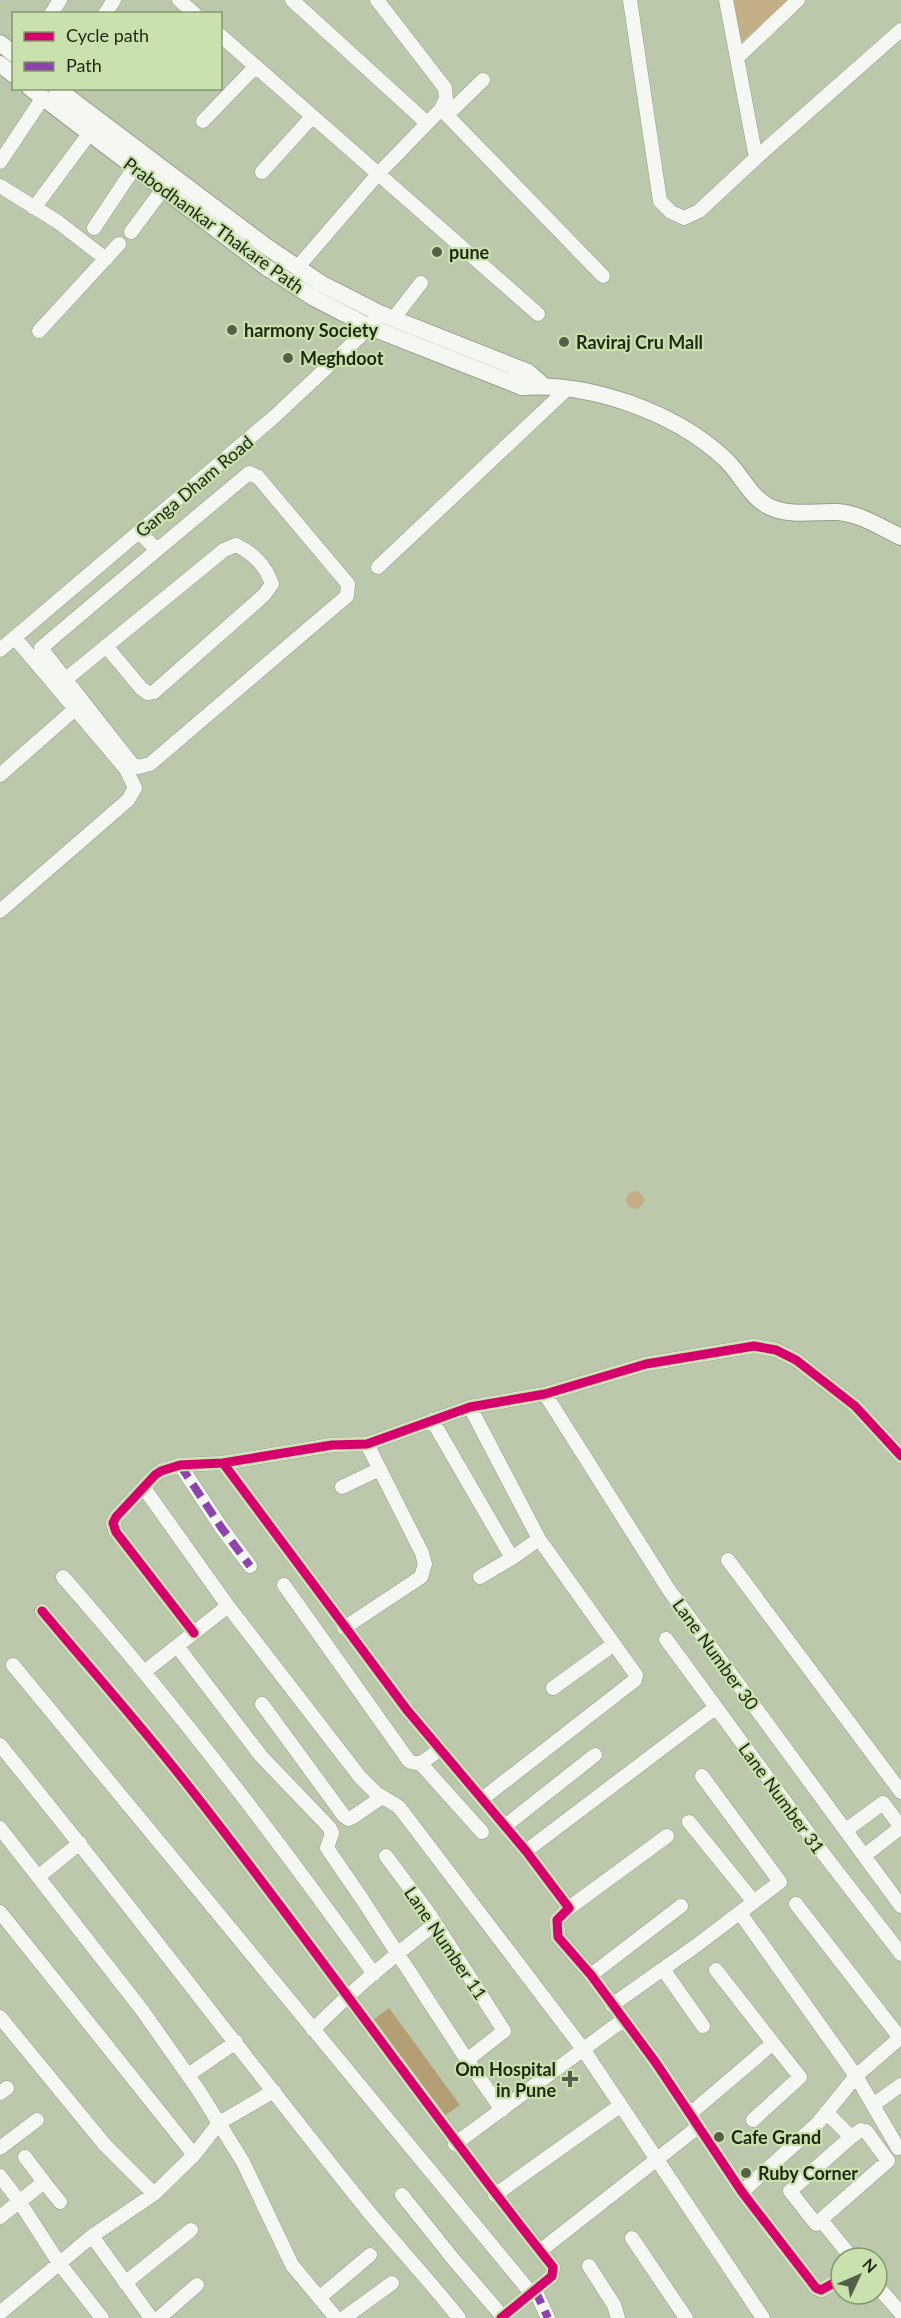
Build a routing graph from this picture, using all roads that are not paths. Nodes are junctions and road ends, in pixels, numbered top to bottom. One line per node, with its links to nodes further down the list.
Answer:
1 (179, 0): 7 (street)
2 (292, 0): 21 (street)
3 (377, 0): 18 (street)
4 (630, 0): 23 (street)
5 (726, 0): 12 (street)
6 (798, 0): 12 (street)
7 (193, 12)
8 (901, 30): 23 (street)
9 (222, 37): 14 (street)
10 (0, 43): 11 (main road)
11 (12, 52)
12 (737, 58): 23 (street)
13 (0, 64): 15 (main road)
14 (256, 66): 19 (street); 20 (street)
15 (12, 73)
16 (483, 80): 18 (street)
17 (43, 92): 22 (main road, Prabodhankar Thakare Path); 24 (street); 35 (main road, Prabodhankar Thakare Path)
18 (444, 112): 21 (street); 36 (street)
19 (312, 117): 26 (street); 27 (street)
20 (203, 121)
21 (427, 123): 27 (street)
22 (89, 134): 25 (main road, Prabodhankar Thakare Path); 30 (street)
23 (756, 158)
24 (0, 162)
25 (134, 168): 29 (main road, Prabodhankar Thakare Path); 31 (street)
26 (262, 172)
27 (378, 174): 35 (street); 38 (street)
28 (0, 186): 30 (street)
29 (163, 189): 32 (street); 39 (main road, Prabodhankar Thakare Path)
30 (34, 208): 34 (street)
31 (94, 228)
32 (131, 232)
33 (119, 244): 34 (street)
34 (106, 259): 40 (street)
35 (297, 268): 39 (main road, Prabodhankar Thakare Path)
36 (603, 276)
37 (421, 283): 39 (street, Ganga Dham Road)
38 (538, 314)
39 (381, 320): 41 (main road, Prabodhankar Thakare Path); 41 (main road, Prabodhankar Thakare Path); 43 (street, Ganga Dham Road)
40 (39, 331)
41 (544, 386): 42 (main road, Prabodhankar Thakare Path)
42 (567, 390): 44 (main road, Prabodhankar Thakare Path); 46 (street)
43 (139, 532): 45 (street); 47 (street, Ganga Dham Road)
44 (901, 537)
45 (156, 550): 50 (street); 50 (street)
46 (378, 567)
47 (15, 638): 49 (street, Ganga Dham Road); 51 (street)
48 (106, 646): 48 (street); 50 (street)
49 (0, 650)
50 (66, 679)
51 (75, 709): 52 (street); 53 (street)
52 (0, 775)
53 (0, 911)
54 (546, 1394): 55 (street); 58 (street); 96 (street, Lane Number 30)
55 (470, 1407): 56 (street); 64 (street)
56 (432, 1420): 57 (street); 65 (street)
57 (367, 1444): 59 (street); 61 (street)
58 (901, 1456)
59 (223, 1463): 60 (street); 73 (street)
60 (180, 1465): 63 (street); 67 (street)
61 (380, 1469): 62 (street); 73 (street)
62 (342, 1487)
63 (144, 1488): 71 (street); 74 (street)
64 (539, 1539): 65 (street); 76 (street)
65 (512, 1558): 69 (street)
66 (728, 1560): 88 (street)
67 (250, 1566)
68 (63, 1577): 79 (street)
69 (480, 1577)
70 (284, 1585): 86 (street)
71 (228, 1606): 74 (street); 89 (street)
72 (42, 1611): 118 (street)
73 (344, 1628): 84 (street)
74 (194, 1633): 77 (street)
75 (666, 1639): 82 (street, Lane Number 31)
76 (614, 1644): 80 (street); 90 (street)
77 (177, 1646): 79 (street); 112 (street)
78 (13, 1665): 123 (street)
79 (144, 1672): 116 (street)
80 (553, 1688)
81 (262, 1704): 89 (street)
82 (715, 1708): 100 (street); 113 (street, Lane Number 31)
83 (0, 1745): 99 (street)
84 (440, 1749): 86 (street); 90 (street)
85 (596, 1755): 93 (street)
86 (420, 1764): 97 (street)
87 (702, 1776): 105 (street)
88 (901, 1792): 91 (street)
89 (382, 1797): 127 (street)
90 (482, 1799): 93 (street)
91 (887, 1801)
92 (689, 1822): 105 (street)
93 (505, 1826): 100 (street)
94 (901, 1827): 96 (street); 102 (street)
95 (0, 1828): 103 (street)
96 (846, 1830): 102 (street, Lane Number 30)
97 (482, 1832)
98 (668, 1836): 108 (street)
99 (80, 1843): 103 (street); 125 (street)
100 (526, 1851): 108 (street)
101 (386, 1856): 111 (street, Lane Number 11)
102 (864, 1856): 104 (street, Lane Number 30)
103 (39, 1876): 129 (street)
104 (899, 1897)
105 (754, 1902): 110 (street)
106 (796, 1904): 124 (street)
107 (681, 1906): 117 (street)
108 (569, 1908): 117 (street)
109 (0, 1912): 146 (street)
110 (740, 1913): 114 (street); 130 (street)
111 (435, 1924): 112 (street); 128 (street, Lane Number 11)
112 (396, 1953): 116 (street); 128 (street)
113 (901, 1954)
114 (663, 1969): 119 (street); 122 (street)
115 (716, 1970): 126 (street)
116 (374, 1974): 118 (street)
117 (591, 1975): 119 (street)
118 (346, 1996): 123 (street); 143 (street)
119 (612, 2005): 121 (street)
120 (0, 2017): 152 (street)
121 (623, 2020): 127 (street); 137 (street)
122 (703, 2026)
123 (313, 2030): 171 (street)
124 (901, 2038): 130 (street)
125 (236, 2042): 129 (street); 132 (street)
126 (772, 2043): 137 (street); 139 (street)
127 (583, 2049): 133 (street); 135 (street)
128 (467, 2060): 135 (street)
129 (188, 2075): 140 (street)
130 (856, 2076): 134 (street); 136 (street)
131 (901, 2085): 134 (street)
132 (274, 2091): 140 (street); 182 (street)
133 (621, 2105): 148 (street); 154 (street)
134 (873, 2105): 145 (street)
135 (502, 2110): 143 (street)
136 (826, 2112): 142 (street); 151 (street)
137 (690, 2113): 141 (street)
138 (37, 2120): 144 (street)
139 (753, 2120)
140 (219, 2123): 146 (street); 172 (street)
141 (698, 2127): 148 (street); 151 (street)
142 (851, 2138): 142 (street)
143 (455, 2144): 154 (street)
144 (0, 2148)
145 (900, 2148)
146 (194, 2155): 152 (street)
147 (25, 2157): 150 (street)
148 (657, 2159): 163 (street); 186 (street)
149 (0, 2176): 155 (street)
150 (44, 2182): 155 (street); 156 (street)
151 (742, 2192): 170 (street)
152 (154, 2194): 160 (street)
153 (402, 2195): 176 (street)
154 (495, 2195): 163 (street)
155 (19, 2201): 157 (street); 165 (street)
156 (60, 2202)
157 (0, 2217)
158 (826, 2226): 162 (street)
159 (191, 2230): 167 (street)
160 (92, 2236): 165 (street); 167 (street)
161 (632, 2238): 185 (street)
162 (842, 2246)
163 (540, 2251): 171 (street)
164 (370, 2255): 172 (street)
165 (59, 2263): 174 (street); 177 (street)
166 (589, 2266): 184 (street)
167 (126, 2283): 178 (street)
168 (392, 2283): 181 (street)
169 (196, 2285): 179 (street)
170 (829, 2286)
171 (533, 2292): 176 (street); 183 (street)
172 (319, 2298): 180 (street)
173 (889, 2300): 175 (street)
174 (0, 2313)
175 (901, 2313)
176 (502, 2317)
177 (102, 2318)
178 (151, 2318)
179 (159, 2318)
180 (336, 2318)
181 (344, 2318)
182 (459, 2318)
183 (548, 2318)
184 (618, 2318)
185 (686, 2318)
186 (763, 2318)

